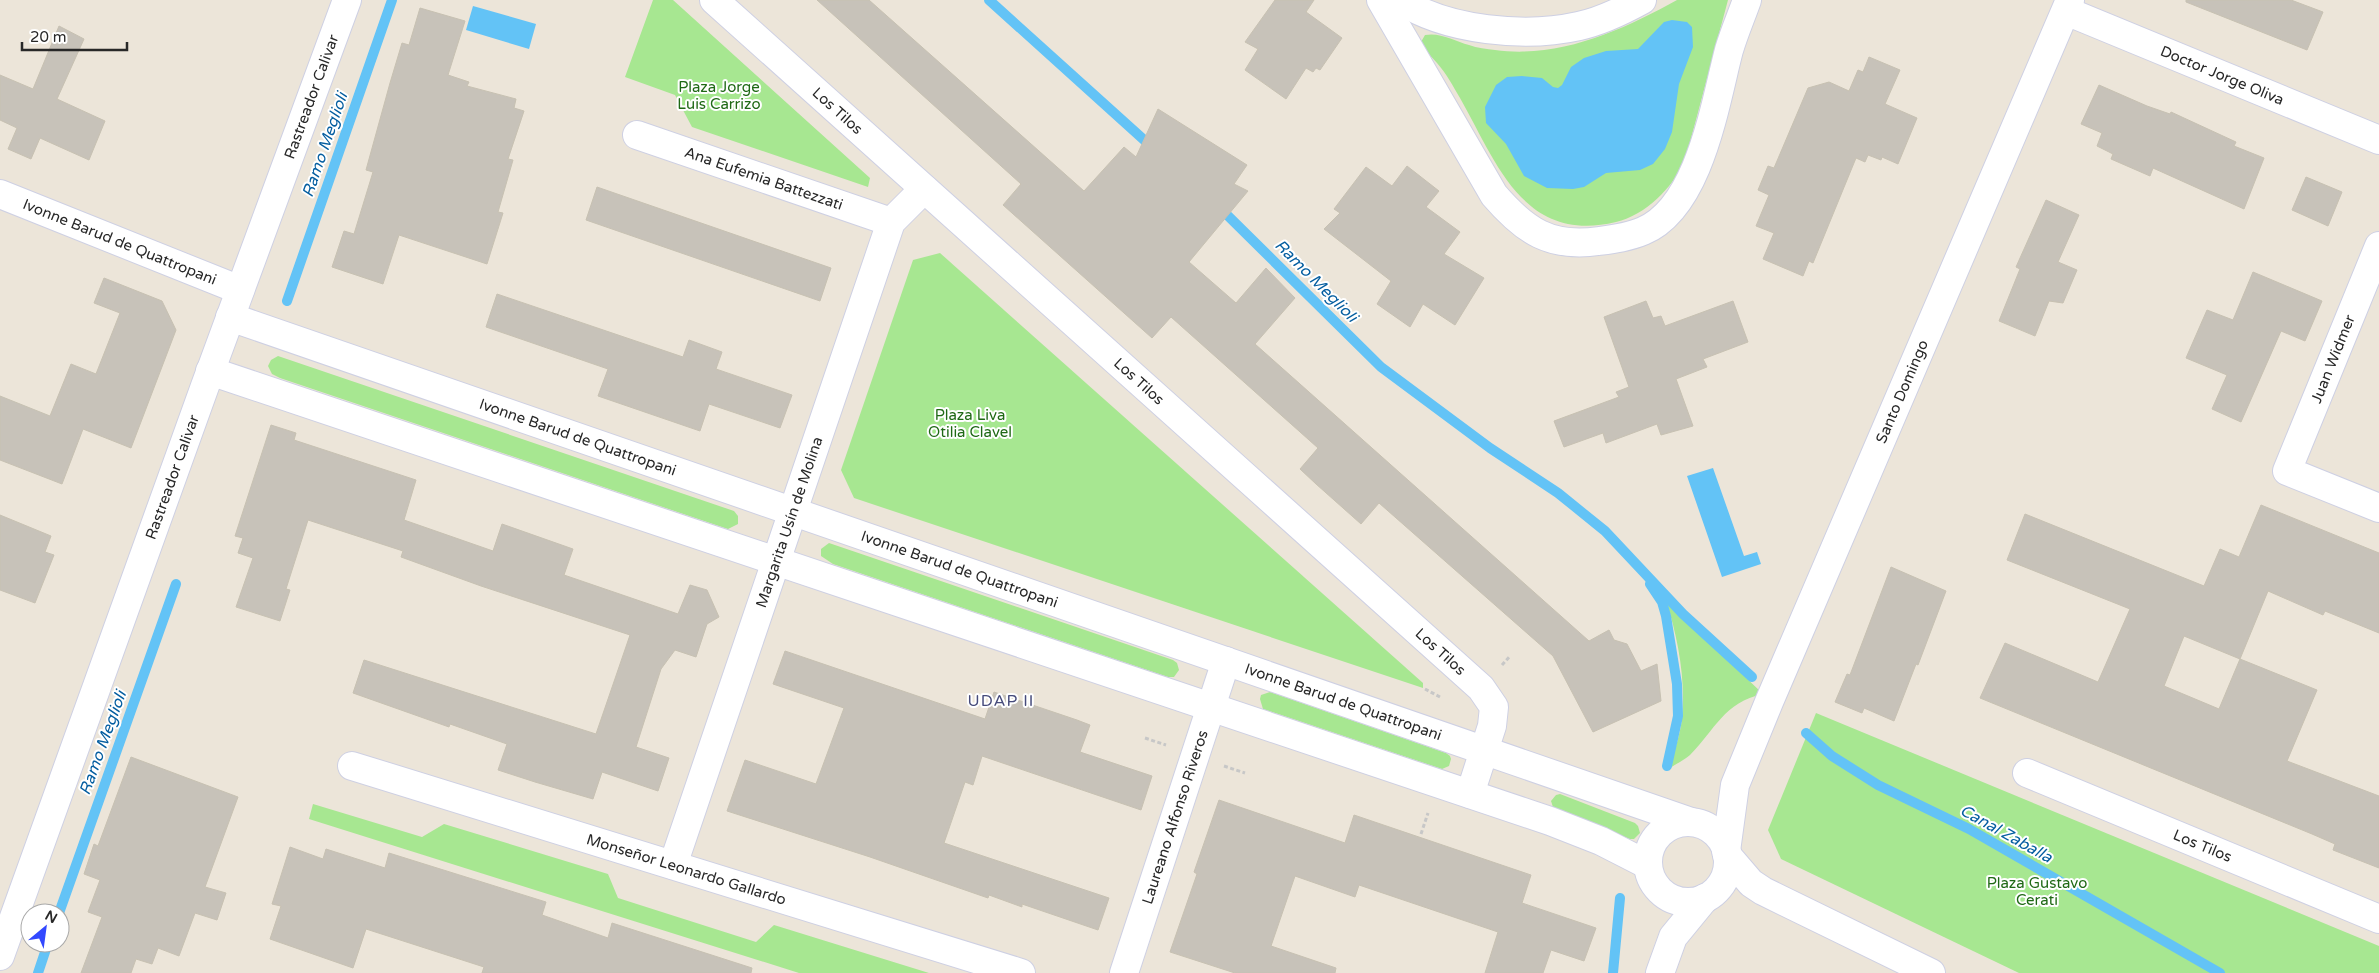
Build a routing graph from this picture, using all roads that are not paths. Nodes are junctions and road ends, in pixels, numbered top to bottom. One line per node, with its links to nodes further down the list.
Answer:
1 (347, 0): 14 (street, Rastreador Calivar)
2 (714, 0): 10 (street, Los Tilos)
3 (1381, 0): 6 (street)
4 (1400, 0): 5 (street)
5 (1642, 0)
6 (1747, 0)
7 (2068, 5): 9 (street, Doctor Jorge Oliva); 25 (street, Santo Domingo)
8 (636, 135): 12 (street, Ana Eufemia Battezzati)
9 (2379, 140)
10 (924, 189): 12 (street, Margarita Usín de Molina); 22 (street, Los Tilos)
11 (0, 194): 14 (street, Ivonne Barud de Quattropani)
12 (891, 222): 18 (street, Margarita Usín de Molina)
13 (2379, 246): 17 (street, Juan Widmer)
14 (240, 290): 15 (street, Rastreador Calivar)
15 (230, 317): 16 (street, Rastreador Calivar); 18 (street, Ivonne Barud de Quattropani)
16 (210, 371): 19 (street); 35 (street, Rastreador Calivar)
17 (2379, 508)
18 (793, 512): 19 (street, Margarita Usín de Molina); 20 (street, Ivonne Barud de Quattropani)
19 (776, 561): 21 (street); 29 (street, Margarita Usín de Molina)
20 (1226, 661): 21 (street, Laureano Alfonso Riveros); 22 (street, Ivonne Barud de Quattropani)
21 (1211, 707): 26 (street); 37 (street, Laureano Alfonso Riveros)
22 (1484, 750): 26 (street, Los Tilos); 27 (street, Ivonne Barud de Quattropani)
23 (352, 766): 29 (street, Monseñor Leonardo Gallardo)
24 (2027, 773): 33 (street, Los Tilos)
25 (1735, 785): 27 (street, Santo Domingo); 28 (street, Santo Domingo)
26 (1470, 794): 30 (street)
27 (1693, 822): 28 (street); 30 (street)
28 (1727, 853): 31 (street); 32 (street)
29 (673, 865): 36 (street, Monseñor Leonardo Gallardo)
30 (1652, 876): 32 (street); 34 (street)
31 (1763, 891): 32 (street); 39 (street)
32 (1710, 894): 34 (street)
33 (2379, 919)
34 (1673, 937): 38 (street)
35 (0, 956)
36 (1021, 973)
37 (1124, 973)
38 (1660, 973)
39 (1931, 973)

